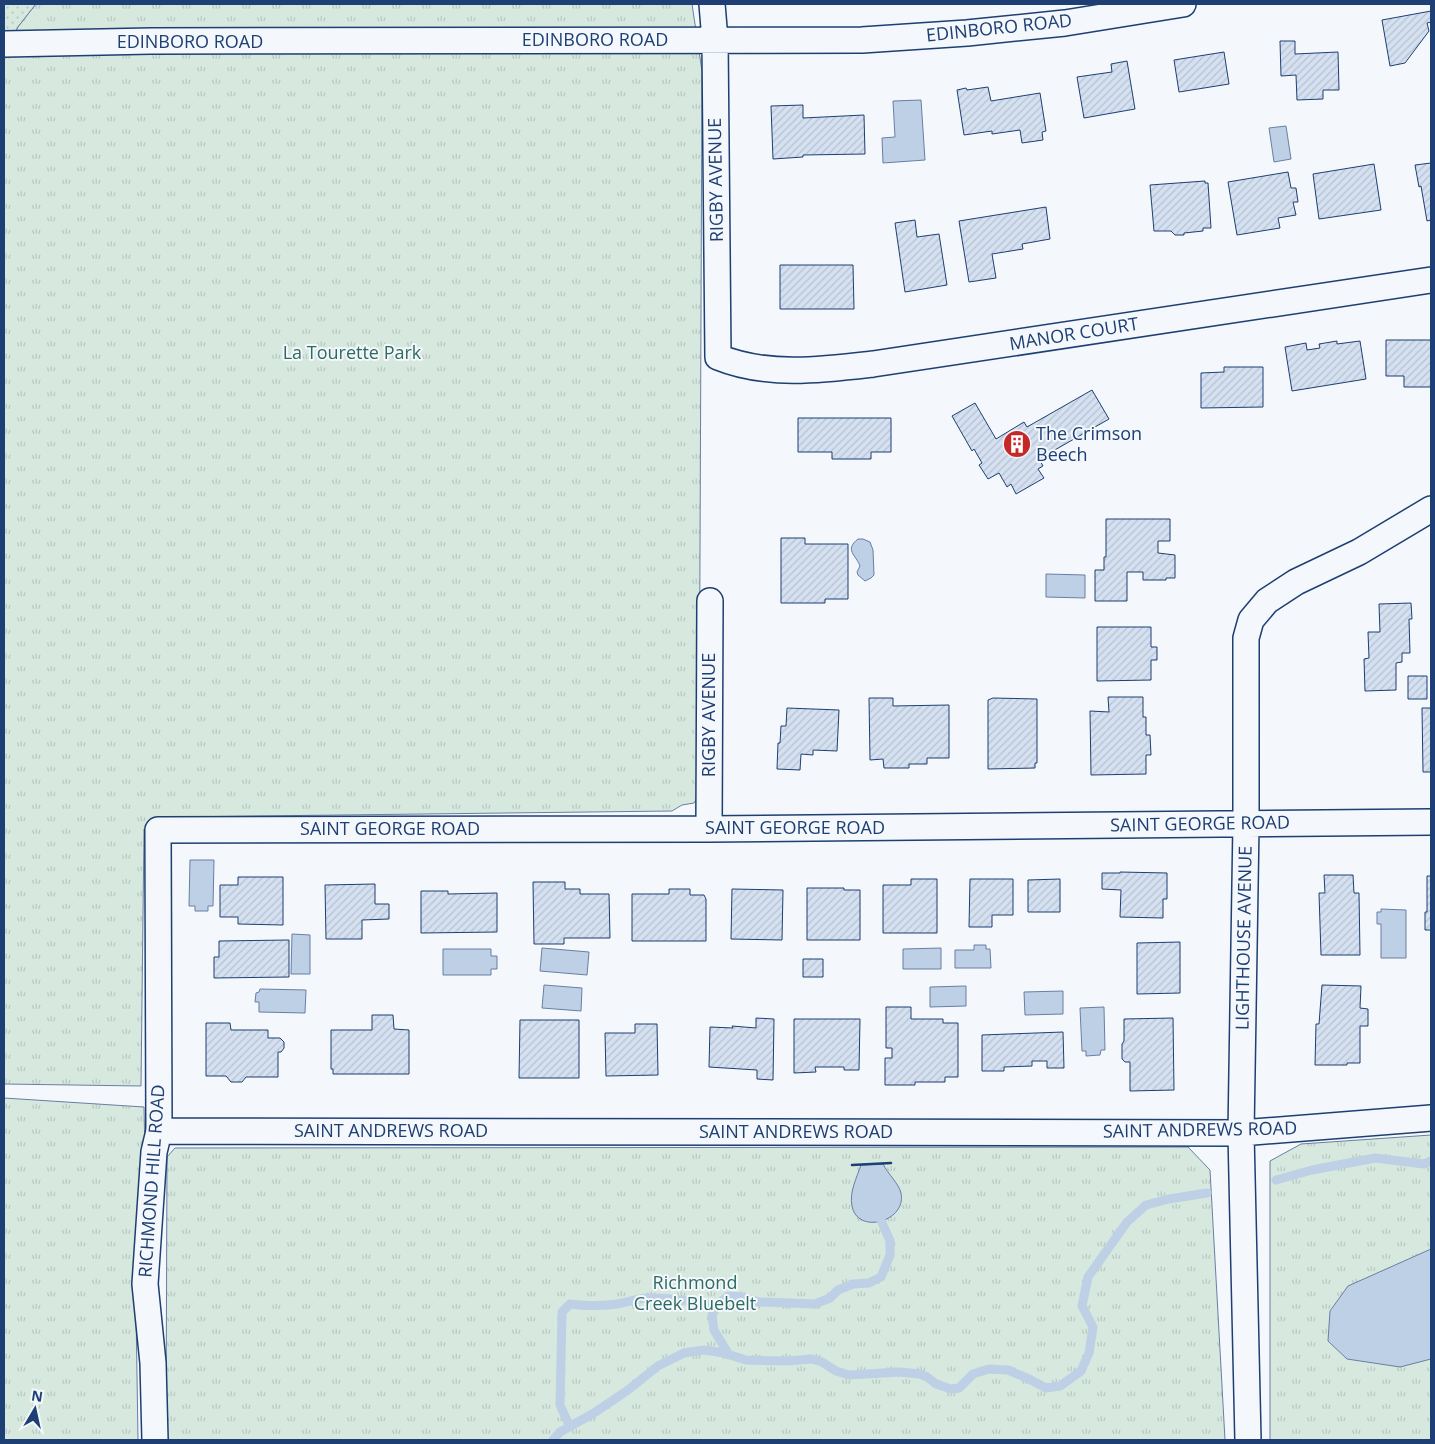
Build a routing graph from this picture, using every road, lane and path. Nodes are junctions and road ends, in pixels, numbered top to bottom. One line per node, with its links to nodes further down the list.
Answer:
1 (712, 4): 3 (street, RIGBY AVENUE)
2 (1183, 4): 3 (street, EDINBORO ROAD)
3 (715, 40): 4 (street, EDINBORO ROAD); 6 (street, RIGBY AVENUE)
4 (4, 44)
5 (1431, 280): 6 (street, MANOR COURT)
6 (718, 357)
7 (1431, 509): 10 (street, LIGHTHOUSE AVENUE)
8 (710, 601): 11 (street, RIGBY AVENUE)
9 (1431, 822): 10 (street, SAINT GEORGE ROAD)
10 (1246, 824): 11 (street, SAINT GEORGE ROAD); 15 (street, LIGHTHOUSE AVENUE)
11 (709, 829): 12 (street, SAINT GEORGE ROAD)
12 (158, 830): 14 (street, RICHMOND HILL ROAD)
13 (1431, 1118): 15 (street, SAINT ANDREWS ROAD)
14 (159, 1131): 15 (street, SAINT ANDREWS ROAD); 16 (street, RICHMOND HILL ROAD)
15 (1241, 1133): 17 (street, LIGHTHOUSE AVENUE)
16 (155, 1440)
17 (1248, 1440)

